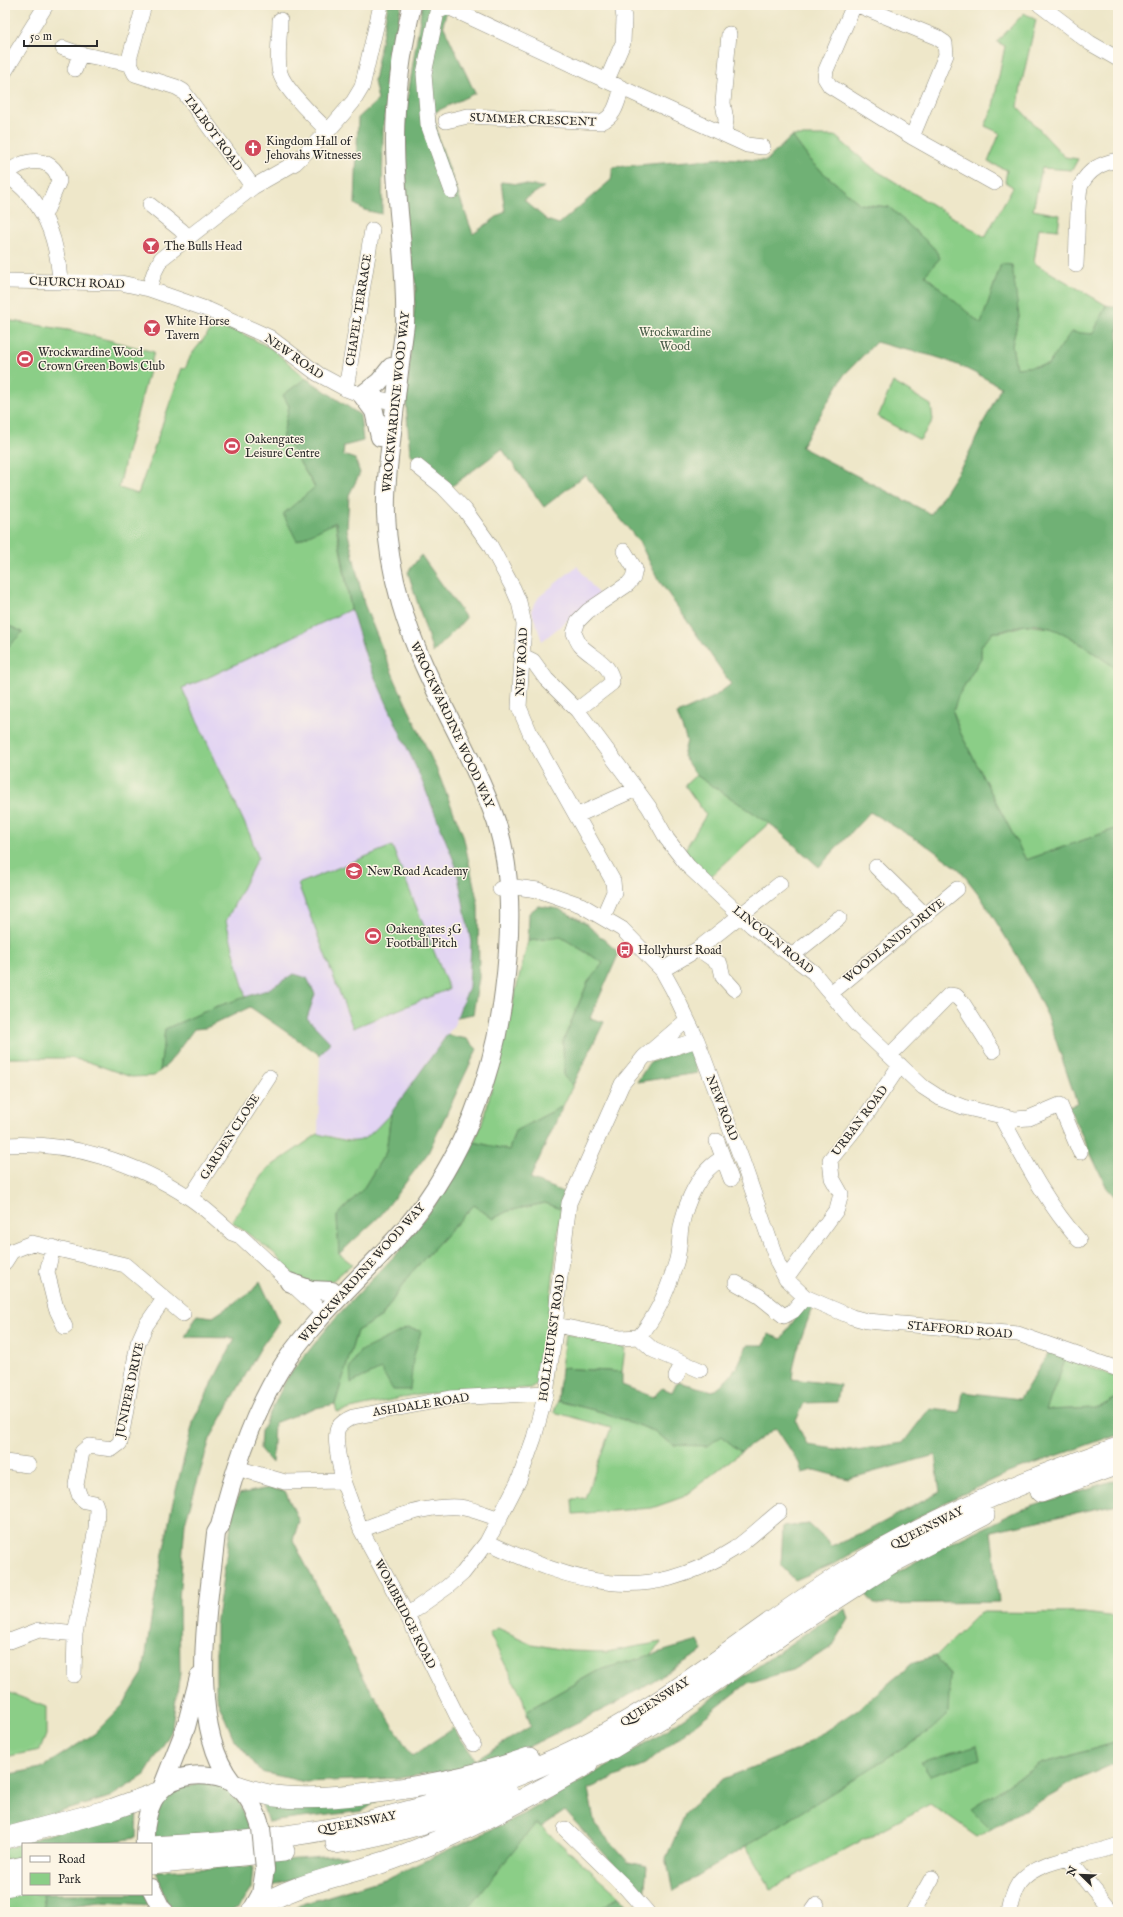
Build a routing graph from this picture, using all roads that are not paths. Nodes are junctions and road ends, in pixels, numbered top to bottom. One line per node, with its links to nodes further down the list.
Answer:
1 (46, 5): 17 (street)
2 (144, 5): 15 (street)
3 (381, 5): 21 (street)
4 (406, 5): 38 (main road, WROCKWARDINE WOOD WAY)
5 (412, 5): 40 (main road, WROCKWARDINE WOOD WAY)
6 (622, 5): 18 (street)
7 (854, 5): 23 (street)
8 (858, 5): 23 (street)
9 (1040, 5): 14 (street)
10 (280, 20): 21 (street)
11 (729, 34): 22 (street)
12 (63, 48): 13 (street)
13 (80, 54): 15 (street); 16 (street)
14 (1118, 59)
15 (130, 64): 28 (street, TALBOT ROAD)
16 (75, 69)
17 (5, 71)
18 (607, 80): 19 (street); 29 (street)
19 (622, 88): 20 (street, SUMMER CRESCENT); 22 (street)
20 (446, 121)
21 (328, 131): 28 (street)
22 (724, 134): 24 (street)
23 (912, 137): 27 (street)
24 (763, 147)
25 (1118, 160): 34 (street)
26 (6, 175): 31 (street); 31 (street)
27 (994, 183)
28 (253, 187): 33 (street)
29 (452, 191)
30 (150, 205): 33 (street)
31 (44, 216): 35 (street)
32 (372, 230): 39 (street, CHAPEL TERRACE)
33 (187, 237): 37 (street)
34 (1076, 265)
35 (60, 281): 36 (street, CHURCH ROAD); 37 (street, CHURCH ROAD)
36 (5, 282)
37 (149, 289): 39 (street, NEW ROAD)
38 (391, 367): 39 (main road); 40 (main road, WROCKWARDINE WOOD WAY)
39 (354, 392): 40 (street, NEW ROAD); 41 (main road)
40 (391, 401): 41 (main road, WROCKWARDINE WOOD WAY); 50 (main road, WROCKWARDINE WOOD WAY)
41 (380, 437): 50 (main road, WROCKWARDINE WOOD WAY)
42 (417, 466): 44 (street, NEW ROAD)
43 (624, 551): 45 (street)
44 (521, 655): 45 (street, LINCOLN ROAD); 47 (street, NEW ROAD)
45 (577, 710): 46 (street, LINCOLN ROAD)
46 (636, 789): 47 (street); 52 (street, LINCOLN ROAD)
47 (578, 815): 54 (street, NEW ROAD)
48 (876, 867): 53 (street)
49 (780, 884): 52 (street)
50 (504, 889): 54 (street, NEW ROAD); 81 (main road, WROCKWARDINE WOOD WAY); 85 (main road, WROCKWARDINE WOOD WAY)
51 (957, 890): 53 (street, WOODLANDS DRIVE)
52 (740, 914): 56 (street); 57 (street, LINCOLN ROAD)
53 (926, 916): 60 (street, WOODLANDS DRIVE)
54 (603, 918): 58 (street, NEW ROAD)
55 (839, 918): 57 (street)
56 (698, 949): 58 (street); 59 (street)
57 (793, 955): 60 (street, LINCOLN ROAD)
58 (662, 970): 61 (street, NEW ROAD)
59 (734, 989)
60 (831, 993): 65 (street, LINCOLN ROAD)
61 (687, 1020): 62 (street, NEW ROAD); 64 (street, HOLLYHURST ROAD)
62 (697, 1040): 64 (street); 78 (street, NEW ROAD)
63 (993, 1051): 65 (street)
64 (644, 1057): 87 (street, HOLLYHURST ROAD)
65 (895, 1060): 67 (street, LINCOLN ROAD); 78 (street, URBAN ROAD)
66 (269, 1077): 73 (street, GARDEN CLOSE)
67 (1000, 1115): 70 (street, LINCOLN ROAD); 75 (street)
68 (717, 1141): 71 (street)
69 (5, 1145): 73 (street)
70 (1080, 1152)
71 (723, 1158): 72 (street); 89 (street)
72 (731, 1179)
73 (190, 1198): 74 (street)
74 (232, 1234): 79 (street); 85 (street)
75 (1072, 1237)
76 (53, 1247): 77 (street); 83 (street); 88 (street)
77 (5, 1262)
78 (786, 1279): 82 (street, NEW ROAD)
79 (289, 1282): 81 (main road); 85 (street)
80 (736, 1283): 82 (street)
81 (332, 1291): 85 (main road, WROCKWARDINE WOOD WAY)
82 (805, 1297): 84 (street, NEW ROAD)
83 (164, 1299): 86 (street); 108 (street, JUNIPER DRIVE)
84 (824, 1305): 91 (street, STAFFORD ROAD)
85 (317, 1313): 100 (main road, WROCKWARDINE WOOD WAY); 105 (main road, WROCKWARDINE WOOD WAY)
86 (183, 1314)
87 (556, 1325): 89 (street); 94 (street, HOLLYHURST ROAD)
88 (65, 1327)
89 (639, 1337): 90 (street)
90 (682, 1364): 92 (street); 93 (street)
91 (1118, 1369)
92 (700, 1370)
93 (676, 1377)
94 (546, 1393): 95 (street, ASHDALE ROAD); 103 (street, HOLLYHURST ROAD)
95 (336, 1442): 101 (street, WOMBRIDGE ROAD)
96 (1118, 1448): 112 (highway, QUEENSWAY)
97 (5, 1462): 99 (street)
98 (1118, 1464): 114 (highway, QUEENSWAY)
99 (28, 1465)
100 (237, 1468): 101 (street); 105 (main road, WROCKWARDINE WOOD WAY)
101 (343, 1481): 104 (street, WOMBRIDGE ROAD)
102 (779, 1512): 106 (street)
103 (500, 1519): 104 (street); 106 (street, HOLLYHURST ROAD)
104 (361, 1530): 107 (street, WOMBRIDGE ROAD)
105 (216, 1533): 110 (main road, WROCKWARDINE WOOD WAY)
106 (487, 1542): 107 (street, HOLLYHURST ROAD)
107 (407, 1614): 113 (street, WOMBRIDGE ROAD)
108 (76, 1634): 109 (street); 111 (street, JUNIPER DRIVE)
109 (5, 1640)
110 (204, 1656): 115 (main road, WROCKWARDINE WOOD WAY); 116 (main road, WROCKWARDINE WOOD WAY)
111 (74, 1675)
112 (623, 1723): 115 (highway); 121 (highway, QUEENSWAY)
113 (473, 1744)
114 (612, 1748): 123 (highway, QUEENSWAY); 131 (highway)
115 (235, 1784): 116 (main road); 131 (main road, WROCKWARDINE WOOD WAY, bridge)
116 (160, 1791): 118 (highway); 119 (main road, WROCKWARDINE WOOD WAY)
117 (565, 1829): 132 (street)
118 (5, 1838)
119 (145, 1843)
120 (1118, 1845): 122 (street)
121 (152, 1847)
122 (1069, 1859): 134 (street); 135 (street)
123 (152, 1864)
124 (22, 1867): 125 (highway)
125 (5, 1871)
126 (932, 1878): 133 (street)
127 (22, 1882): 128 (highway)
128 (5, 1886)
129 (152, 1890): 130 (main road)
130 (166, 1912)
131 (252, 1912)
132 (648, 1912)
133 (914, 1912)
134 (1009, 1912)
135 (1112, 1912)

